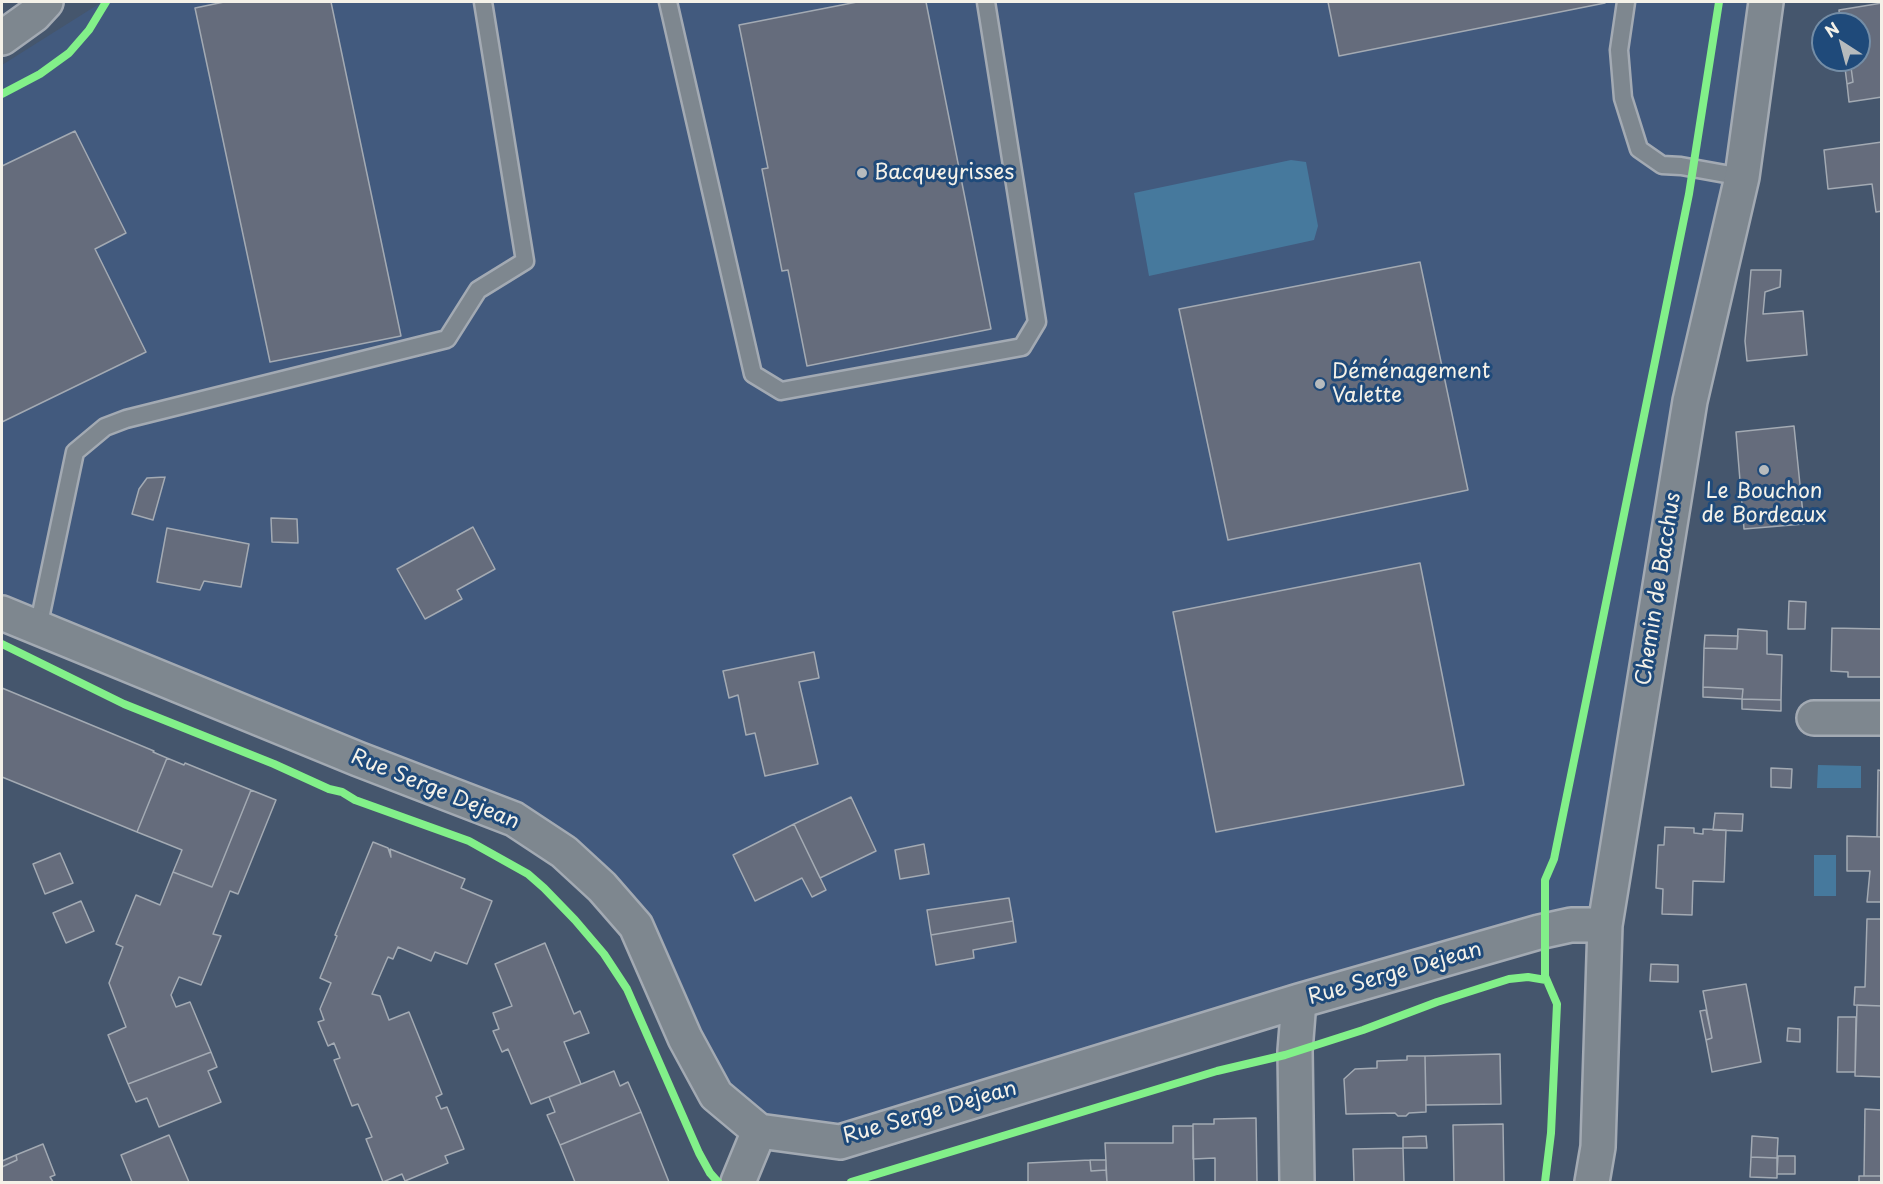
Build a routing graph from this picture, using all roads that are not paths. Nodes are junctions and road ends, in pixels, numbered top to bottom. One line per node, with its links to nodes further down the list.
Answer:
1 (46, 2): 7 (street)
2 (483, 2): 10 (lane)
3 (668, 2): 4 (lane)
4 (986, 2)
5 (1626, 2): 8 (lane)
6 (1766, 2): 8 (street, Chemin de Bacchus)
7 (2, 38)
8 (1742, 177): 13 (street, Chemin de Bacchus)
9 (2, 613): 10 (street, Rue Serge Dejean)
10 (38, 628): 15 (street, Rue Serge Dejean)
11 (1814, 718): 12 (street)
12 (1881, 718)
13 (1605, 925): 14 (street, Rue Serge Dejean); 18 (street, Chemin de Bacchus)
14 (1299, 1001): 15 (street, Rue Serge Dejean); 17 (street)
15 (759, 1131): 16 (street)
16 (738, 1182)
17 (1297, 1182)
18 (1592, 1182)

